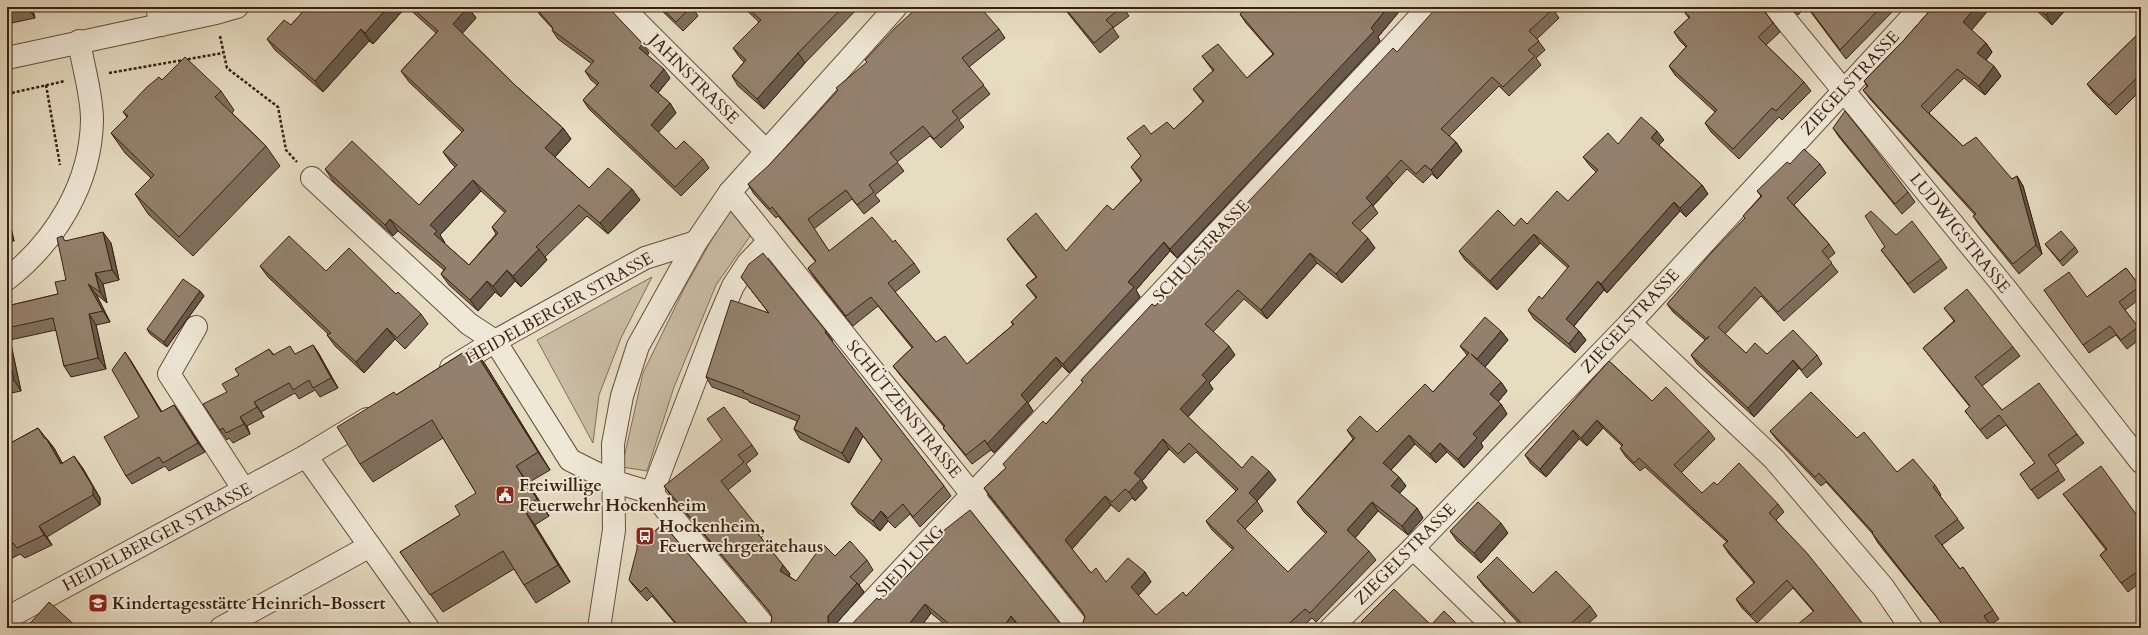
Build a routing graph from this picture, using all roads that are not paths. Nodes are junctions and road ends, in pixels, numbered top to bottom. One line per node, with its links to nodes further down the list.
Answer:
1 (238, 7): 7 (street)
2 (622, 7): 11 (street, JAHNSTRASSE)
3 (896, 7): 11 (street)
4 (1429, 7): 27 (street, SCHULSTRASSE)
5 (1775, 7): 10 (street, LUDWIGSTRASSE)
6 (1921, 7): 10 (street, ZIEGELSTRASSE)
7 (159, 16): 8 (street)
8 (79, 42): 9 (street); 16 (street)
9 (7, 58)
10 (1844, 90): 17 (street, ZIEGELSTRASSE); 23 (street, LUDWIGSTRASSE)
11 (765, 150): 13 (street)
12 (312, 178): 19 (street)
13 (730, 192): 14 (street, SCHÜTZENSTRASSE); 15 (street)
14 (770, 241): 26 (street); 27 (street, SCHÜTZENSTRASSE)
15 (696, 242): 19 (street, HEIDELBERGER STRASSE); 24 (street)
16 (7, 279)
17 (1630, 323): 29 (street, ZIEGELSTRASSE); 39 (street)
18 (196, 327): 25 (street)
19 (495, 341): 20 (street, HEIDELBERGER STRASSE); 24 (street)
20 (434, 378)
21 (387, 407): 22 (street, HEIDELBERGER STRASSE)
22 (306, 456): 25 (street, HEIDELBERGER STRASSE); 28 (street)
23 (2141, 462)
24 (612, 481): 26 (street); 33 (street)
25 (244, 490): 30 (street, HEIDELBERGER STRASSE)
26 (652, 493): 34 (street)
27 (973, 495): 35 (street, SIEDLUNG); 36 (street, SCHÜTZENSTRASSE)
28 (370, 546): 31 (street); 32 (street)
29 (1413, 548): 37 (street, ZIEGELSTRASSE); 38 (street)
30 (7, 618)
31 (221, 628)
32 (428, 628)
33 (599, 628)
34 (766, 628)
35 (847, 628)
36 (1078, 628)
37 (1331, 628)
38 (1495, 628)
39 (1911, 628)

